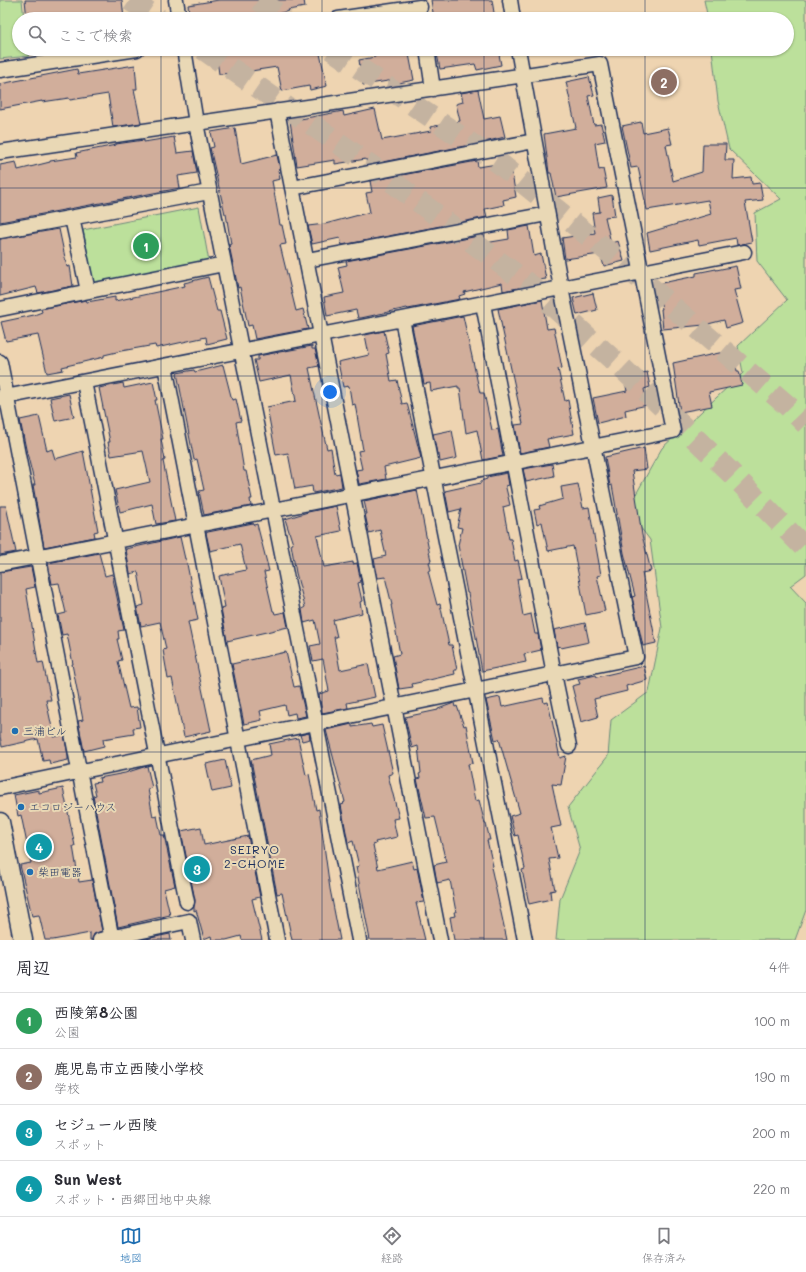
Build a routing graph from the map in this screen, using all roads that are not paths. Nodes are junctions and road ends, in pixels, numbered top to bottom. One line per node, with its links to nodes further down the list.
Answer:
1 (176, 0): 4 (street)
2 (510, 0): 6 (street)
3 (421, 9): 5 (street)
4 (178, 12)
5 (396, 12)
6 (512, 12)
7 (91, 56): 11 (street)
8 (185, 56): 15 (street)
9 (428, 56): 13 (street)
10 (519, 56): 12 (street)
11 (0, 70)
12 (522, 75): 13 (street); 16 (street); 26 (street)
13 (432, 89): 14 (street)
14 (277, 111): 15 (street); 18 (street)
15 (196, 123): 17 (street); 19 (street)
16 (534, 140): 18 (street); 20 (street)
17 (0, 152)
18 (292, 188): 24 (street)
19 (210, 192): 21 (street); 25 (street)
20 (547, 214): 24 (street); 27 (street)
21 (72, 218): 22 (street); 28 (street)
22 (0, 232)
23 (744, 252): 26 (street)
24 (307, 260): 32 (street)
25 (224, 264): 28 (street); 33 (street)
26 (641, 272): 27 (street); 38 (street)
27 (561, 288): 29 (street); 38 (street)
28 (88, 291): 30 (street)
29 (483, 304): 31 (street); 39 (street)
30 (0, 309)
31 (402, 319): 32 (street); 40 (street)
32 (322, 335): 33 (street); 41 (street)
33 (241, 351): 35 (street); 42 (street)
34 (0, 362): 37 (street)
35 (165, 366): 36 (street); 43 (street)
36 (84, 382): 37 (street); 44 (street)
37 (3, 397): 45 (street)
38 (593, 447): 39 (street); 47 (street)
39 (513, 463): 40 (street); 47 (street)
40 (434, 479): 41 (street); 48 (street)
41 (353, 494): 42 (street); 49 (street)
42 (273, 511): 43 (street); 50 (street)
43 (196, 526): 44 (street); 51 (street)
44 (116, 542): 45 (street); 53 (street)
45 (38, 557): 46 (street); 54 (street)
46 (0, 564)
47 (554, 674): 48 (street); 52 (street)
48 (476, 690): 49 (street); 64 (street)
49 (395, 707): 50 (street); 63 (street)
50 (315, 723): 51 (street); 62 (street)
51 (238, 739): 53 (street); 61 (street)
52 (570, 746)
53 (156, 756): 54 (street); 57 (street)
54 (79, 772): 55 (street); 58 (street)
55 (0, 788)
56 (0, 822): 59 (street)
57 (187, 902)
58 (108, 939): 60 (street)
59 (23, 940)
60 (194, 940)
61 (277, 940)
62 (359, 940)
63 (440, 940)
64 (525, 940)

